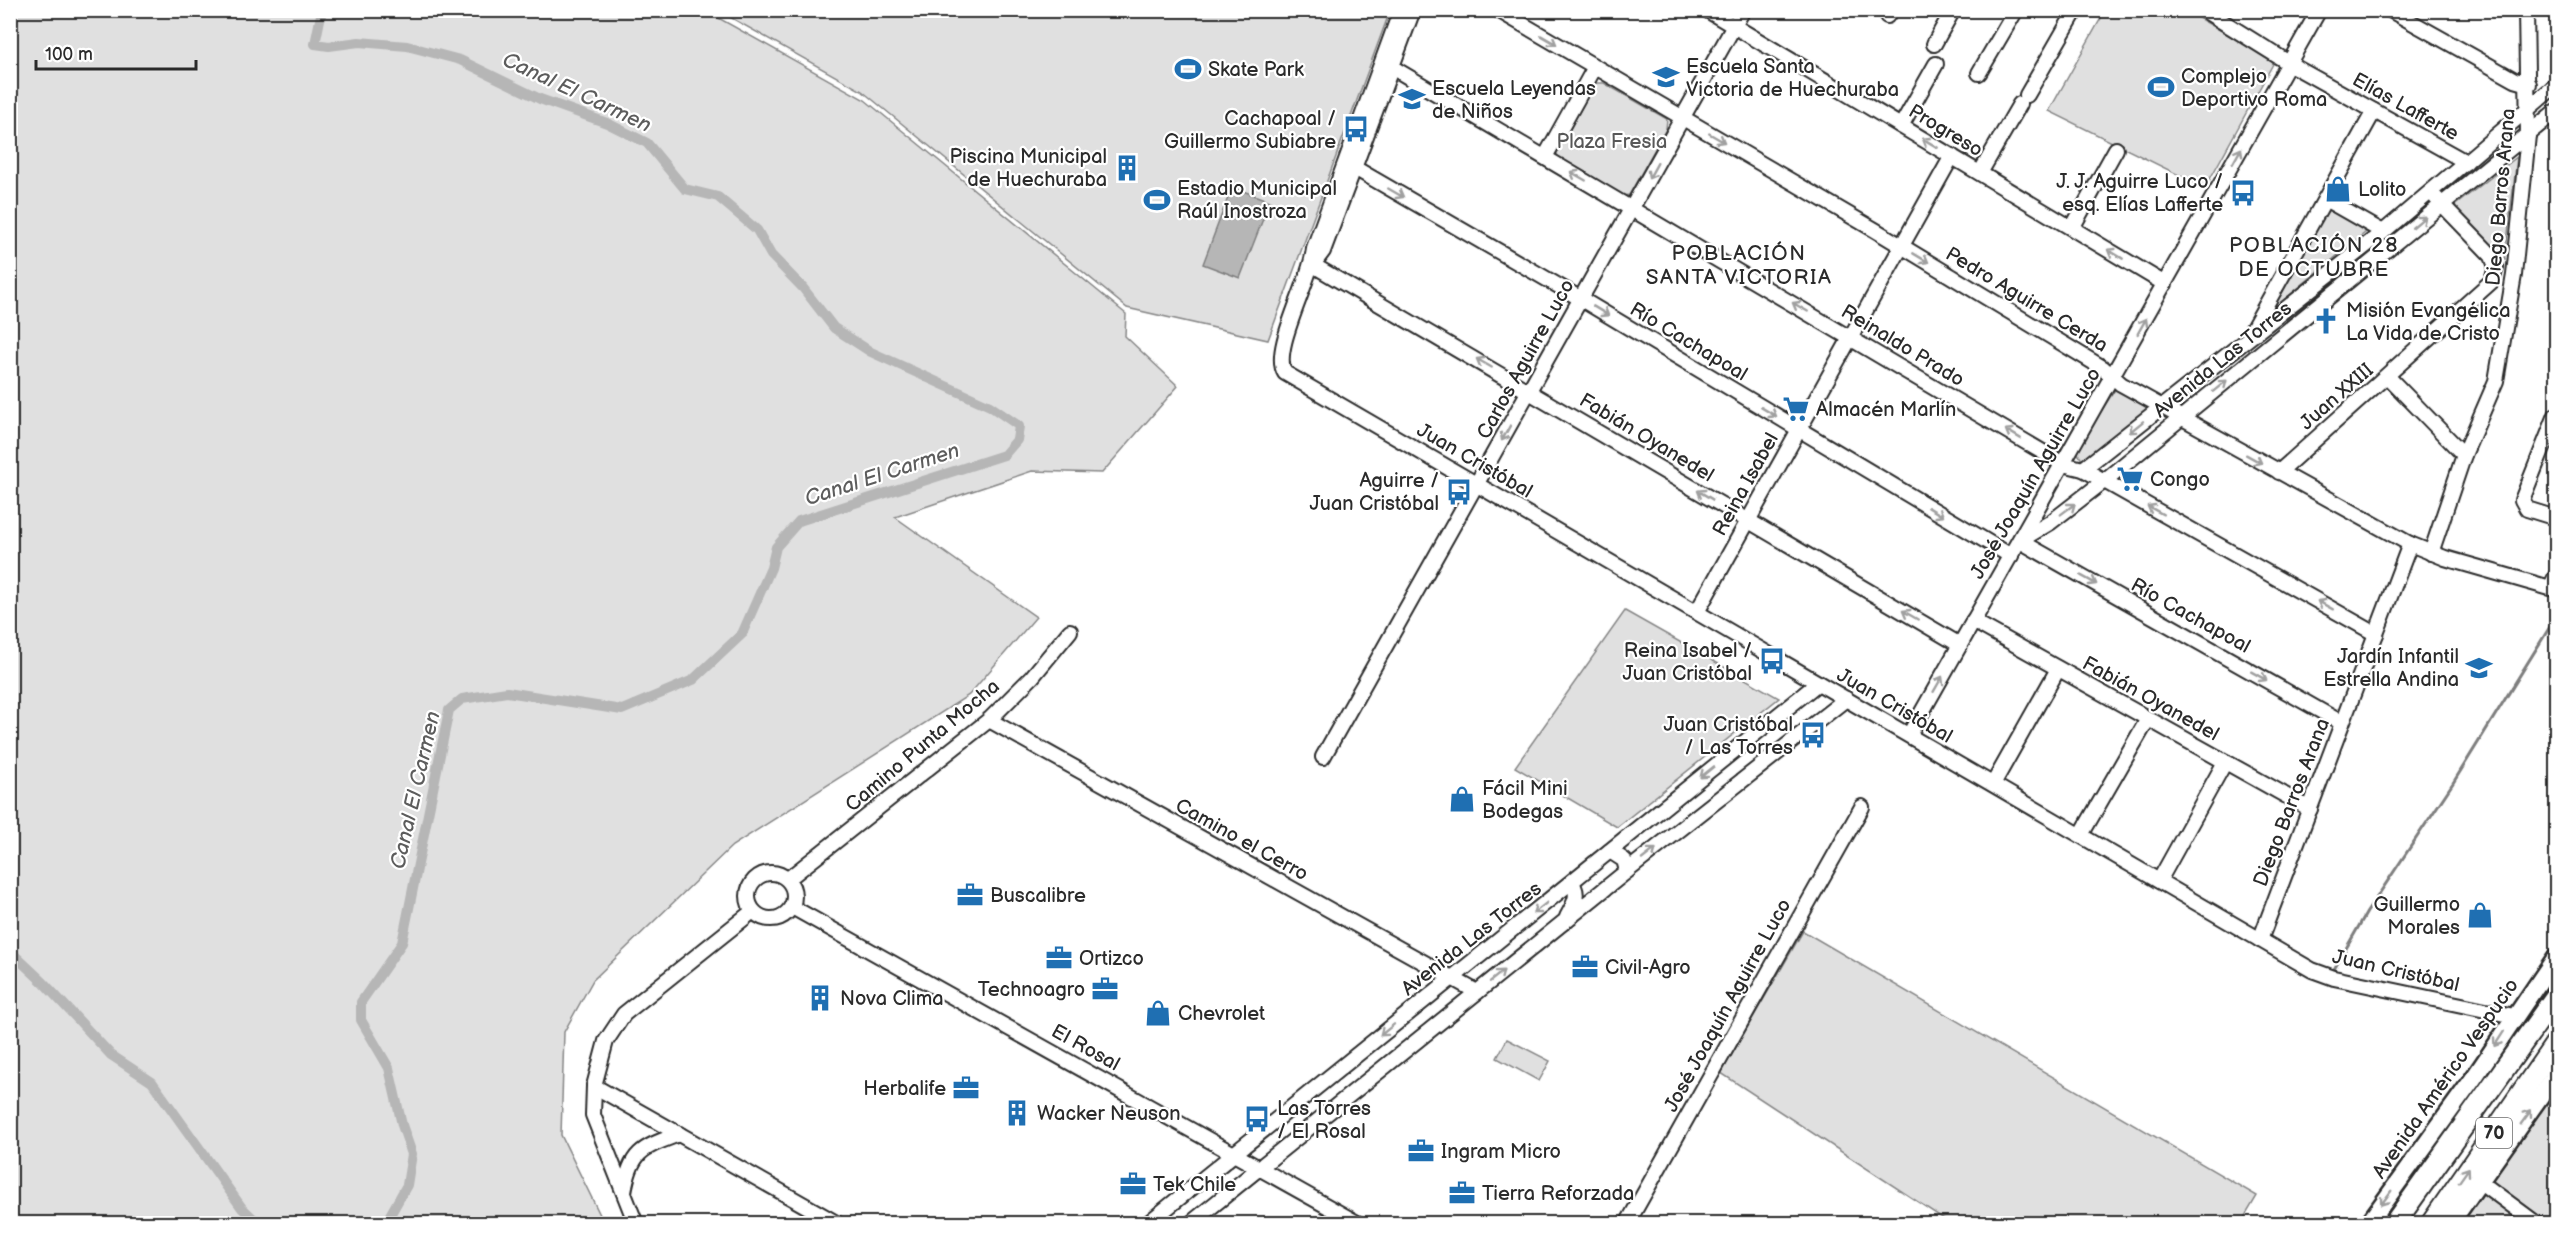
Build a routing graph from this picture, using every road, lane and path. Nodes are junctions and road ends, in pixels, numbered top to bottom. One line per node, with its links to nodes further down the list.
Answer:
1 (1401, 10): 16 (street)
2 (1413, 10): 16 (street)
3 (1498, 10): 18 (street, Pedro Aguirre Cerda, one-way to 18)
4 (1707, 10): 13 (street, Progreso)
5 (1743, 10): 13 (street, Carlos Aguirre Luco)
6 (1953, 10): 14 (street)
7 (2016, 10): 19 (street)
8 (2076, 10): 33 (street)
9 (2204, 10): 15 (street, Elías Lafferte)
10 (2319, 10): 15 (street, José Joaquín Aguirre Luco)
11 (2390, 10): 20 (street)
12 (2526, 10): 20 (street, Diego Barros Arana)
13 (1734, 26): 25 (street, Carlos Aguirre Luco); 26 (street, Progreso)
14 (1934, 44)
15 (2290, 63): 23 (street, Elías Lafferte); 42 (street, José Joaquín Aguirre Luco, one-way to 15)
16 (1387, 64): 30 (street, Reinaldo Prado); 32 (street)
17 (1936, 64): 26 (street)
18 (1595, 67): 25 (street, Pedro Aguirre Cerda); 30 (street)
19 (1979, 73)
20 (2529, 84): 22 (street, Diego Barros Arana)
21 (2556, 85): 22 (street, Avenida Las Torres)
22 (2528, 109): 27 (street, Diego Barros Arana); 31 (street, Avenida Las Torres)
23 (2374, 111): 31 (street, Elías Lafferte); 35 (street)
24 (2556, 111): 27 (street, Avenida Las Torres)
25 (1683, 118): 37 (street, Carlos Aguirre Luco, one-way to 37); 40 (street, Pedro Aguirre Cerda, one-way to 40)
26 (1901, 126): 29 (street, Progreso, one-way to 26)
27 (2528, 135): 36 (street, Avenida Las Torres); 53 (street, Diego Barros Arana)
28 (2116, 149): 38 (street)
29 (1952, 156): 33 (street, Progreso); 40 (street, Reina Isabel)
30 (1545, 157): 37 (street, Reinaldo Prado, one-way to 30)
31 (2466, 162): 34 (street, Avenida Las Torres)
32 (1350, 166): 41 (street); 43 (street, Río Cachapoal, one-way to 43)
33 (1980, 173): 38 (street, Progreso)
34 (2431, 192): 36 (street); 39 (street, Avenida Las Torres)
35 (2325, 199): 39 (street); 45 (street)
36 (2442, 203): 46 (street, Juan XXIII); 51 (street, Avenida Las Torres, one-way to 36)
37 (1632, 208): 43 (street, Carlos Aguirre Luco); 44 (street, Reinaldo Prado, one-way to 37)
38 (2072, 228): 42 (street, Progreso, one-way to 38)
39 (2383, 232): 45 (street, Avenida Las Torres)
40 (1901, 246): 44 (street, Reina Isabel); 47 (street, Pedro Aguirre Cerda, one-way to 47)
41 (1313, 265): 48 (street, Fabián Oyanedel, one-way to 41); 58 (street, Juan Cristóbal)
42 (2165, 284): 47 (street, José Joaquín Aguirre Luco, one-way to 42)
43 (1581, 299): 48 (street, Carlos Aguirre Luco); 52 (street, Río Cachapoal, one-way to 52)
44 (1851, 336): 52 (street, Reina Isabel); 54 (street, Reinaldo Prado, one-way to 44)
45 (2247, 339): 49 (street, Avenida Las Torres)
46 (2388, 376): 53 (street); 56 (street, Juan XXIII)
47 (2113, 377): 49 (street, Pedro Aguirre Cerda); 54 (street, José Joaquín Aguirre Luco)
48 (1530, 390): 58 (street, Carlos Aguirre Luco, one-way to 58); 60 (street, Fabián Oyanedel, one-way to 48)
49 (2161, 407): 51 (street, Pedro Aguirre Cerda); 55 (street, Avenida Las Torres, one-way to 55)
50 (2556, 415): 59 (street)
51 (2181, 418): 56 (street, Pedro Aguirre Cerda, one-way to 56); 57 (street, Avenida Las Torres)
52 (1798, 430): 60 (street, Reina Isabel); 64 (street, Río Cachapoal, one-way to 64)
53 (2464, 455): 63 (street, Diego Barros Arana)
54 (2063, 464): 55 (street, Reinaldo Prado); 61 (street, José Joaquín Aguirre Luco)
55 (2083, 470): 57 (street, Reinaldo Prado)
56 (2279, 472): 62 (street, Pedro Aguirre Cerda)
57 (2104, 481): 61 (street, Avenida Las Torres, one-way to 57); 69 (street, Reinaldo Prado, one-way to 57)
58 (1478, 485): 66 (street, Juan Cristóbal); 78 (street, Carlos Aguirre Luco)
59 (2556, 518)
60 (1748, 521): 66 (street, Reina Isabel); 70 (street, Fabián Oyanedel, one-way to 60)
61 (2020, 541): 64 (street, José Joaquín Aguirre Luco); 76 (street, Río Cachapoal, one-way to 76)
62 (2410, 544): 63 (street, Pedro Aguirre Cerda); 69 (street, Diego Barros Arana)
63 (2431, 553): 65 (street, Pedro Aguirre Cerda)
64 (2011, 556): 67 (street, José Joaquín Aguirre Luco)
65 (2553, 582)
66 (1697, 612): 72 (street, Juan Cristóbal)
67 (1974, 621): 70 (street, José Joaquín Aguirre Luco); 71 (street, Fabián Oyanedel)
68 (1070, 631): 75 (street, Camino Punta Mocha)
69 (2376, 634): 76 (street, Diego Barros Arana)
70 (1960, 645): 77 (street, José Joaquín Aguirre Luco, one-way to 70)
71 (2058, 669): 74 (street, Fabián Oyanedel); 80 (street)
72 (1818, 683): 73 (street, Juan Cristóbal); 84 (street, Avenida Las Torres, one-way to 84)
73 (1846, 699): 77 (street, Juan Cristóbal); 85 (street, one-way to 73)
74 (2148, 719): 79 (street, Fabián Oyanedel); 83 (street)
75 (989, 720): 86 (street, Camino Punta Mocha); 94 (street, Camino el Cerro)
76 (2342, 723): 82 (street, Diego Barros Arana)
77 (1909, 735): 80 (street, Juan Cristóbal)
78 (1323, 757)
79 (2225, 762): 82 (street, Fabián Oyanedel); 87 (street)
80 (1993, 784): 83 (street, Juan Cristóbal)
81 (1862, 807): 111 (street, José Joaquín Aguirre Luco)
82 (2310, 809): 92 (street, Diego Barros Arana)
83 (2081, 836): 87 (street, Juan Cristóbal)
84 (1610, 850): 85 (street); 88 (street, Avenida Las Torres)
85 (1627, 871): 91 (street)
86 (788, 879): 89 (street); 90 (street)
87 (2159, 881): 92 (street, Juan Cristóbal)
88 (1572, 883): 91 (street); 94 (street, Avenida Las Torres, one-way to 94)
89 (792, 907): 90 (street); 102 (street, El Rosal)
90 (753, 911): 100 (street)
91 (1563, 924): 95 (street, one-way to 91)
92 (2260, 940): 97 (street, Juan Cristóbal)
93 (2556, 957): 97 (main road, Avenida Américo Vespucio)
94 (1451, 978): 95 (street, Camino el Cerro); 102 (street, Avenida Las Torres, one-way to 102)
95 (1477, 992): 103 (street)
96 (2556, 996): 113 (highway, 70)
97 (2514, 1016): 112 (main road, Avenida Américo Vespucio, one-way to 112)
98 (2556, 1042): 114 (highway, 70, one-way to 98)
99 (2556, 1074): 104 (main road, one-way to 99)
100 (594, 1086): 101 (street); 105 (street)
101 (679, 1134): 105 (street); 107 (street)
102 (1234, 1153): 103 (street, El Rosal); 108 (street, Avenida Las Torres)
103 (1259, 1167): 109 (street); 110 (street, El Rosal)
104 (2479, 1181): 115 (main road); 116 (street)
105 (624, 1192): 106 (street)
106 (636, 1224)
107 (838, 1224)
108 (1147, 1224)
109 (1190, 1224)
110 (1359, 1224)
111 (1627, 1224)
112 (2368, 1224)
113 (2394, 1224)
114 (2431, 1224)
115 (2450, 1224)
116 (2537, 1224)

